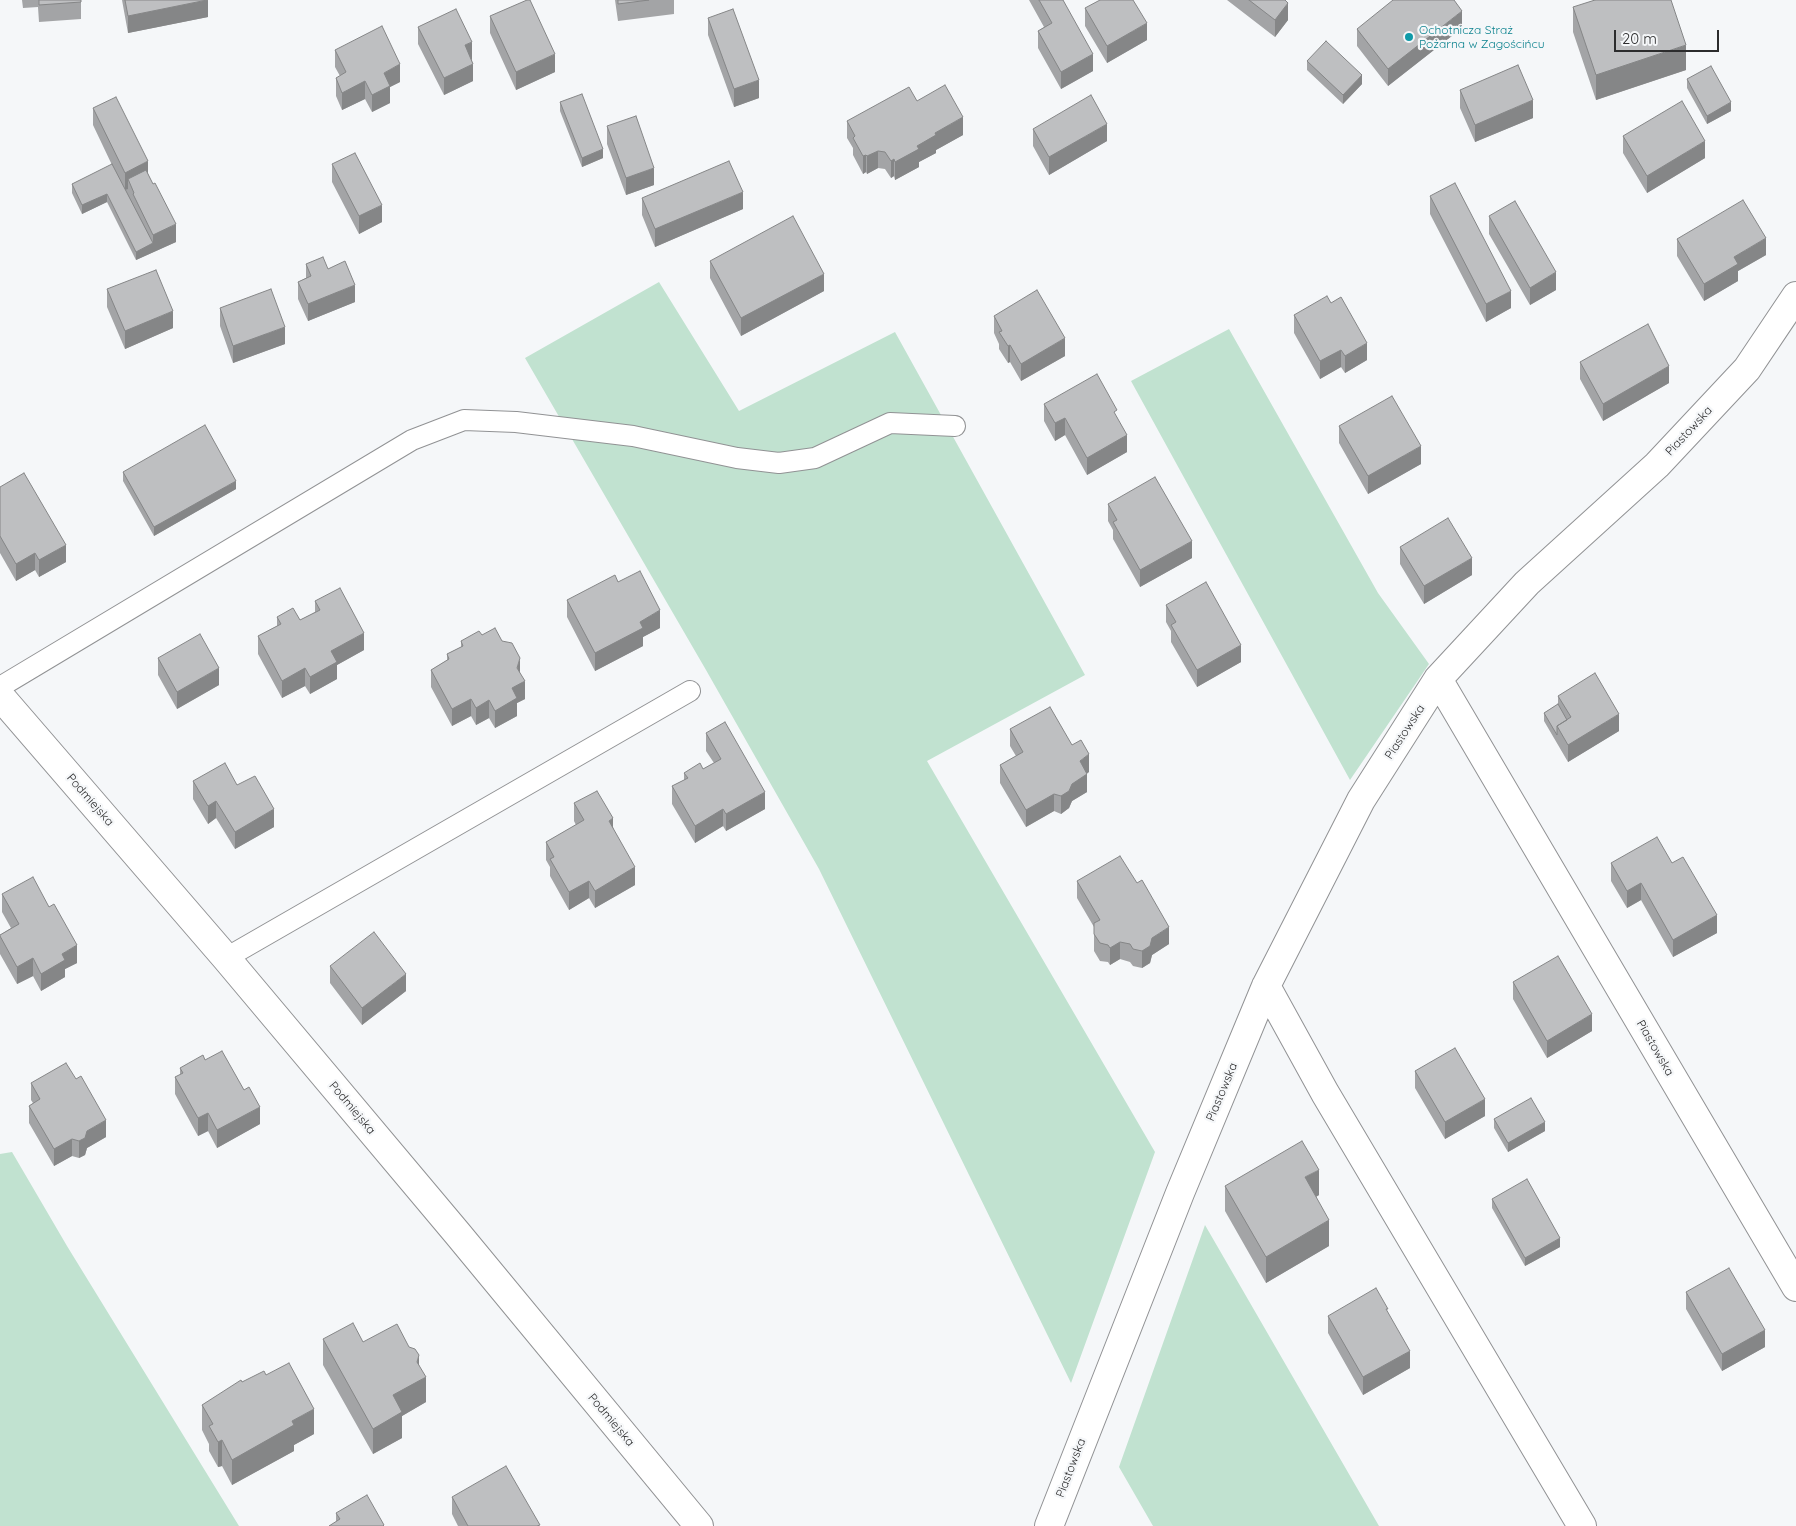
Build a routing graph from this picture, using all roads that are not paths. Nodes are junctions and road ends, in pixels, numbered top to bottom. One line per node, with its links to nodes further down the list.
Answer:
1 (1796, 296): 3 (street, Piastowska)
2 (955, 426): 4 (lane)
3 (1438, 679): 8 (street, Piastowska); 9 (street, Piastowska)
4 (0, 687)
5 (690, 691): 7 (lane)
6 (0, 696): 7 (street, Podmiejska)
7 (226, 958): 10 (street, Podmiejska)
8 (1266, 986): 11 (street, Piastowska); 12 (street)
9 (1796, 1287)
10 (699, 1526)
11 (1049, 1526)
12 (1582, 1526)

